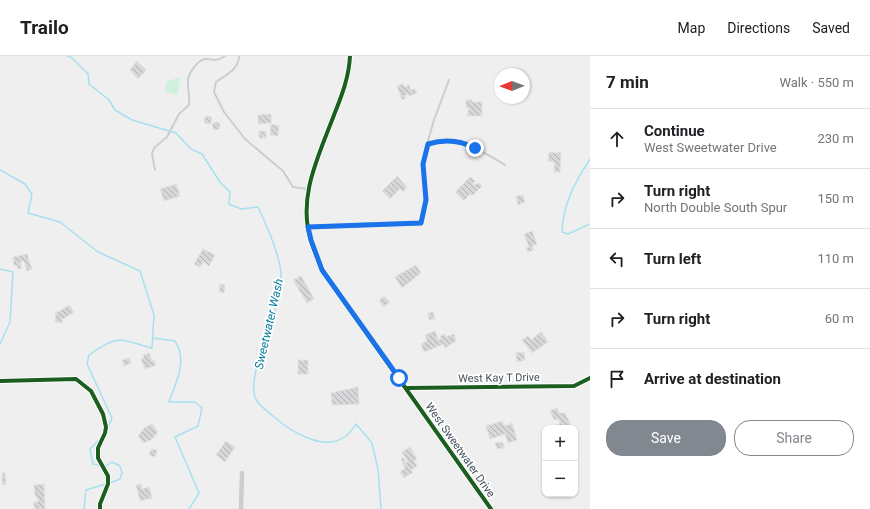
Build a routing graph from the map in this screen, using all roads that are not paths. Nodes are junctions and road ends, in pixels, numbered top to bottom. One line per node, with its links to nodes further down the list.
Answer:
1 (225, 56): 7 (lane)
2 (239, 56): 8 (lane)
3 (350, 56): 8 (street, West Sweetwater Drive)
4 (449, 80): 5 (lane)
5 (428, 144): 6 (lane); 9 (lane)
6 (505, 165)
7 (155, 170)
8 (309, 189): 10 (street, West Sweetwater Drive)
9 (421, 223): 10 (street)
10 (308, 227): 13 (street, West Sweetwater Drive)
11 (590, 378): 13 (street, West Kay T Drive)
12 (0, 381): 15 (street)
13 (407, 388): 17 (street, West Sweetwater Drive)
14 (242, 473): 16 (street)
15 (100, 509)
16 (241, 509)
17 (491, 509)

